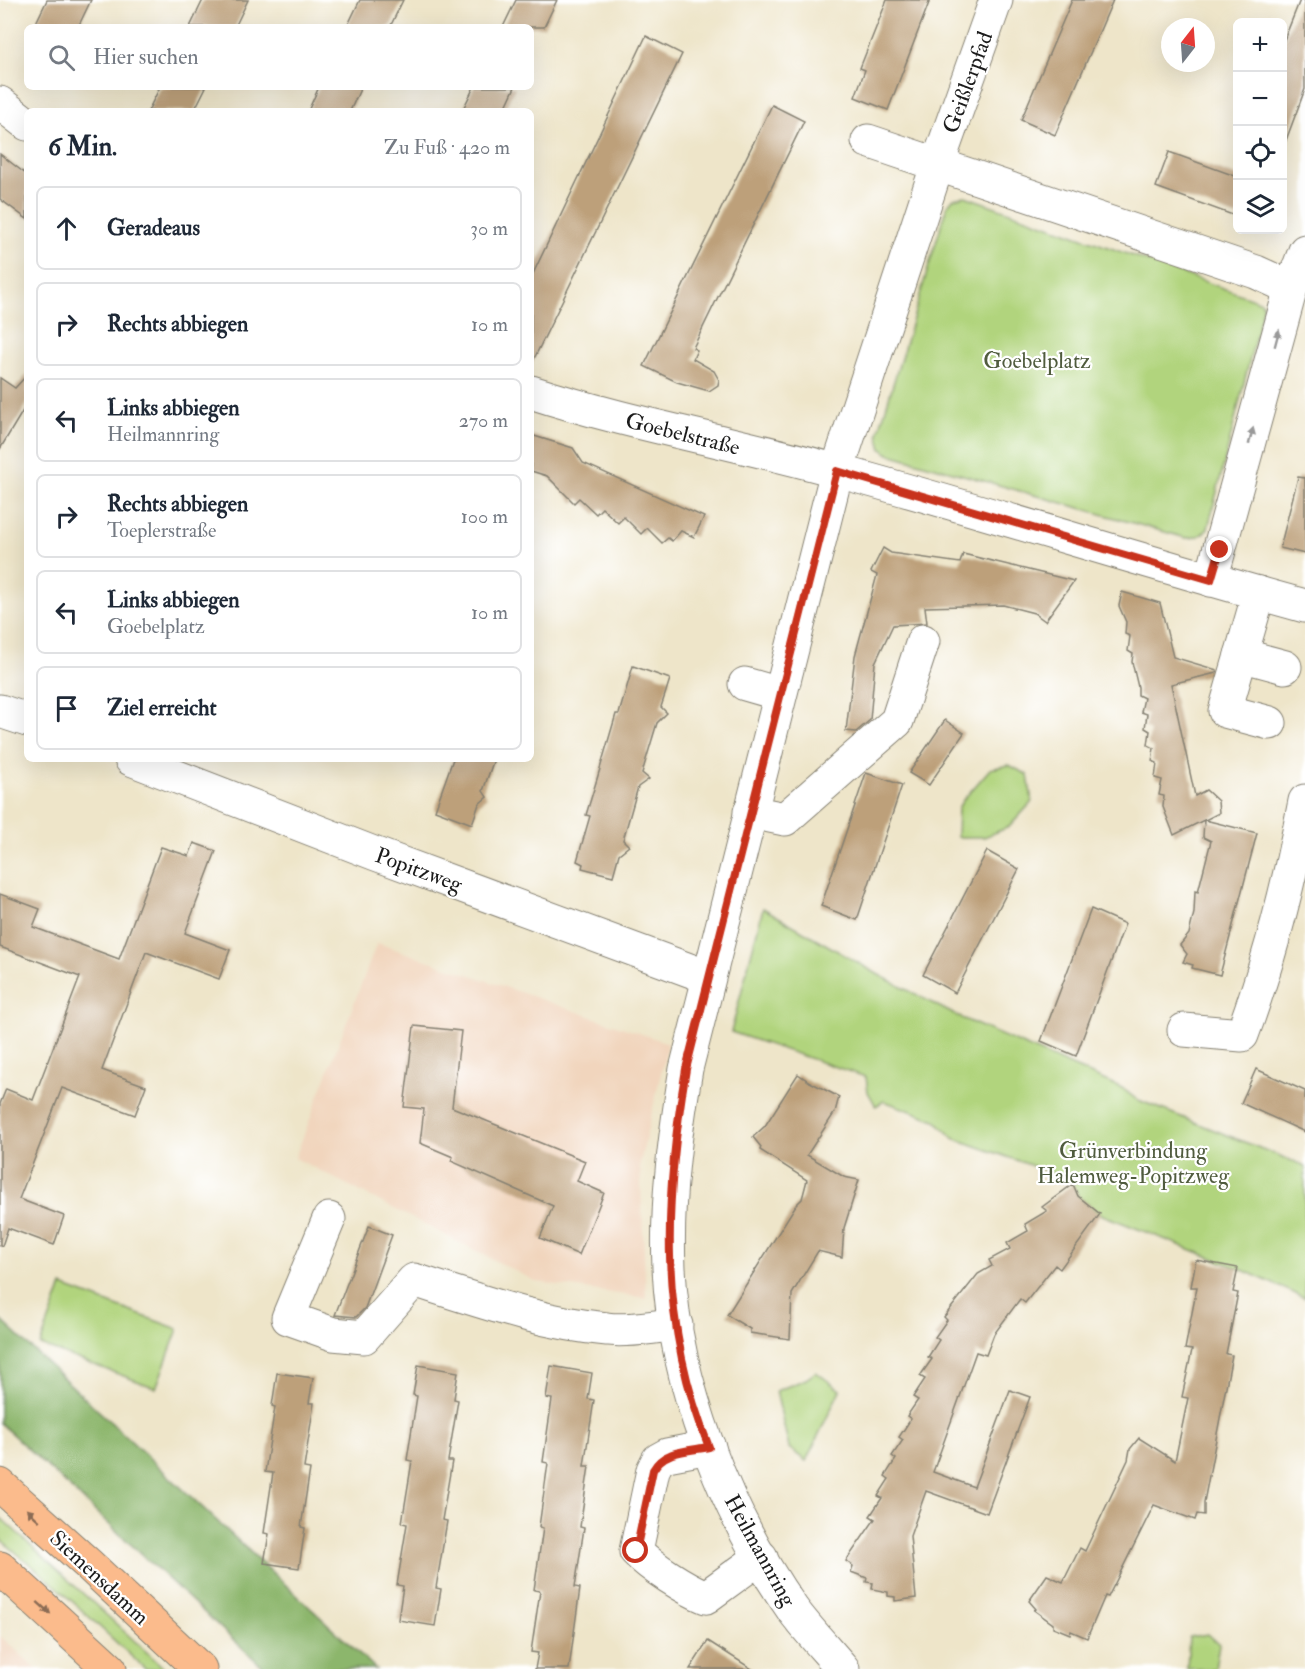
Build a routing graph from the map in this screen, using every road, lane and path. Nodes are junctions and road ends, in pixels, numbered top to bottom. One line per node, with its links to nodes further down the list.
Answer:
1 (996, 0): 5 (street, Geißlerpfad)
2 (0, 103): 3 (street)
3 (24, 122)
4 (868, 141): 5 (street)
5 (938, 163): 7 (street); 9 (street)
6 (1305, 250): 7 (street)
7 (1291, 288): 10 (street, one-way to 7)
8 (534, 393): 9 (street, Goebelstraße)
9 (837, 471): 10 (street, Goebelstraße); 17 (street, Heilmannring)
10 (1211, 580): 11 (street, Goebelstraße)
11 (1259, 593): 12 (street, Goebelstraße); 14 (street)
12 (1305, 606)
13 (923, 641): 23 (street)
14 (1241, 655): 15 (street); 20 (street)
15 (1284, 667)
16 (745, 684): 17 (street)
17 (780, 694): 23 (street, Heilmannring)
18 (0, 711): 19 (street)
19 (24, 719)
20 (1270, 723)
21 (139, 762): 24 (street, Popitzweg)
22 (1305, 801): 25 (street)
23 (750, 812): 24 (street, Heilmannring)
24 (708, 977): 27 (street, Heilmannring)
25 (1184, 1030)
26 (329, 1220): 27 (street)
27 (676, 1325): 28 (street, Heilmannring)
28 (709, 1447): 30 (street, Heilmannring); 30 (street)
29 (0, 1485): 33 (main road, Siemensdamm, one-way to 29)
30 (761, 1557): 34 (street, Heilmannring)
31 (0, 1568): 32 (main road, one-way to 32)
32 (110, 1669)
33 (200, 1669)
34 (843, 1669)

